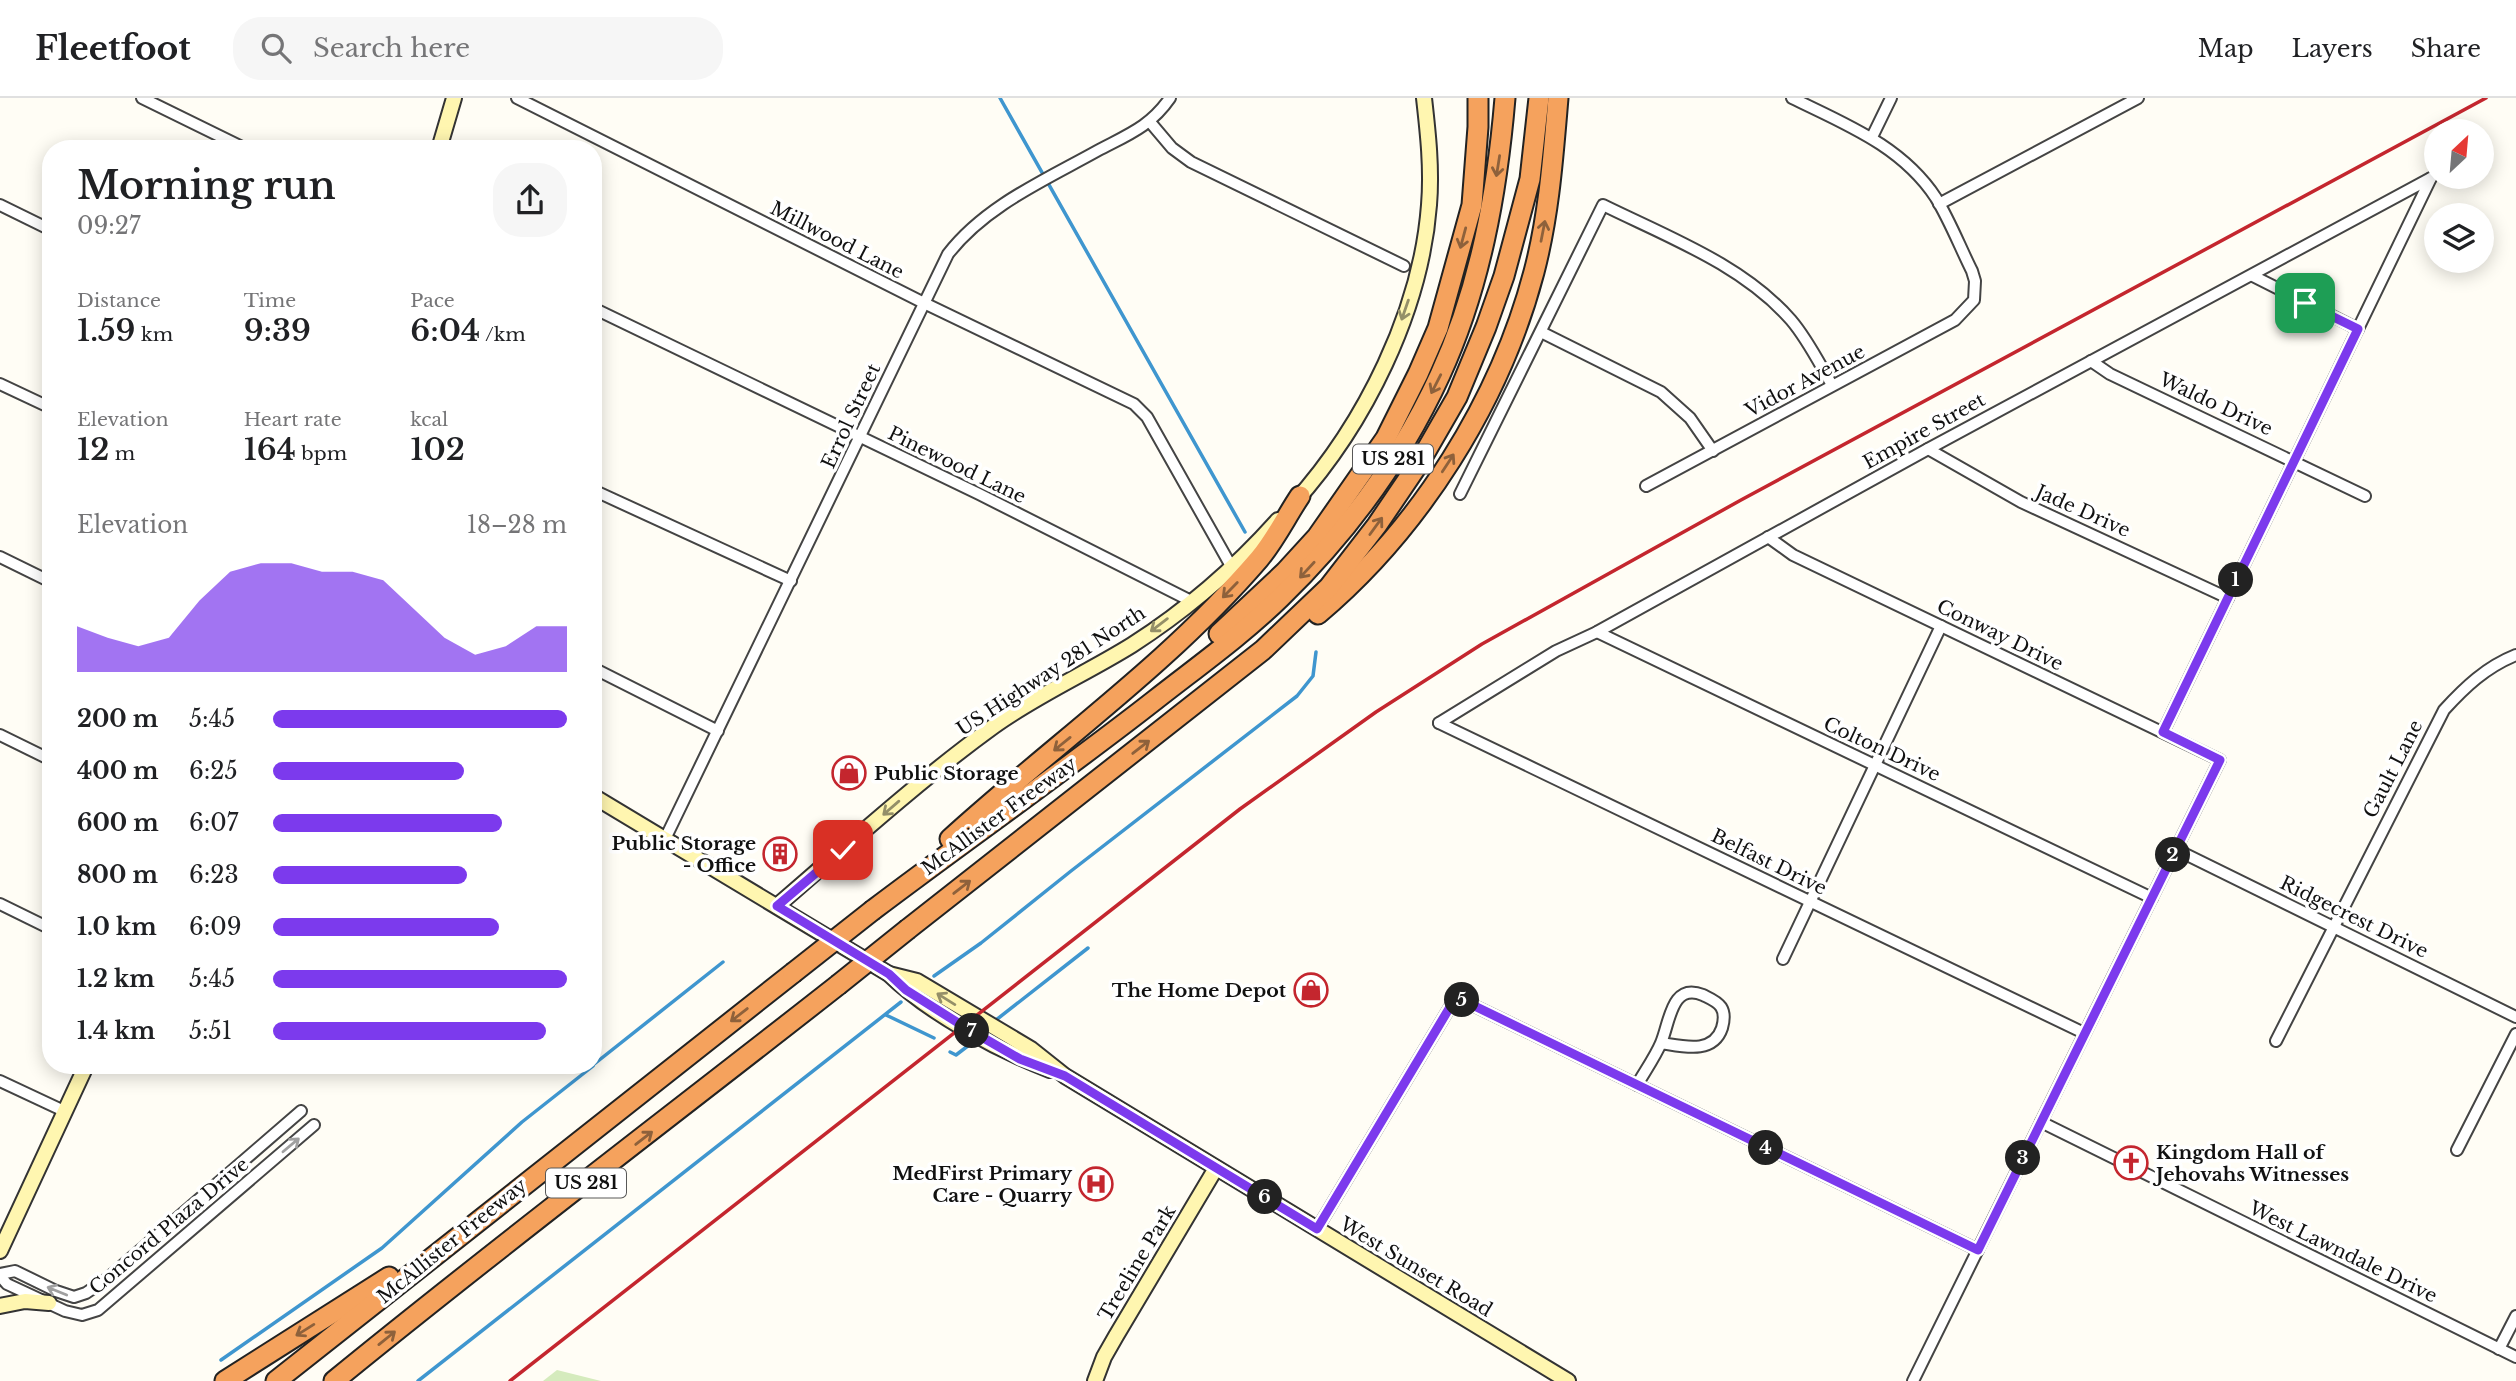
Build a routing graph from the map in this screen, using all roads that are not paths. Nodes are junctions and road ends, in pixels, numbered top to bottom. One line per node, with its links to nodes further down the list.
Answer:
1 (142, 98): 15 (street)
2 (454, 98): 16 (main road)
3 (517, 98): 17 (street, Millwood Lane)
4 (1170, 98): 13 (street, Errol Street)
5 (1424, 98): 39 (main road, US Highway 281 North, one-way to 39)
6 (1478, 98): 54 (highway, one-way to 54)
7 (1505, 98): 54 (highway, McAllister Freeway / US 281, one-way to 54)
8 (1539, 98): 51 (highway, McAllister Freeway / US 281, one-way to 8)
9 (1558, 98): 51 (highway, one-way to 9)
10 (1792, 98): 14 (street)
11 (1891, 98): 14 (street)
12 (2138, 98): 19 (street)
13 (1150, 122): 22 (street); 24 (street, Errol Street)
14 (1872, 137): 19 (street)
15 (228, 140)
16 (442, 140)
17 (600, 140)
18 (602, 141): 24 (street, Millwood Lane)
19 (1939, 204): 30 (street, Vidor Avenue)
20 (0, 205): 21 (street)
21 (42, 226)
22 (1404, 266)
23 (2253, 276): 26 (street); 26 (street, Empire Street); 28 (street, Empire Street)
24 (924, 303): 32 (street, Errol Street); 43 (street, Millwood Lane)
25 (602, 313): 32 (street, Pinewood Lane)
26 (2358, 329): 35 (street)
27 (1541, 332): 30 (street); 34 (street); 37 (street)
28 (2091, 361): 33 (street, Empire Street); 35 (street, Waldo Drive)
29 (0, 384): 31 (street)
30 (1832, 385): 34 (street, Vidor Avenue)
31 (42, 404)
32 (861, 438): 45 (street, Errol Street); 47 (street, Pinewood Lane)
33 (1928, 449): 41 (street, Empire Street); 46 (street, Jade Drive)
34 (1713, 451): 36 (street, Vidor Avenue)
35 (2294, 461): 40 (street, Waldo Drive); 46 (street)
36 (1646, 486)
37 (1460, 494)
38 (602, 495): 45 (street)
39 (1300, 496): 43 (main road, US Highway 281 North); 67 (highway, one-way to 67)
40 (2365, 496)
41 (1768, 537): 48 (street, Conway Drive); 49 (street, Empire Street)
42 (0, 558): 44 (street)
43 (1231, 566): 47 (main road, US Highway 281 North)
44 (42, 578)
45 (791, 581): 55 (street, Errol Street)
46 (2228, 598): 56 (street)
47 (1191, 601): 66 (main road, US Highway 281 North, one-way to 66)
48 (1941, 626): 56 (street, Conway Drive); 59 (street)
49 (1597, 632): 53 (street, Empire Street); 59 (street, Colton Drive)
50 (2516, 654): 69 (street, Gault Lane)
51 (1246, 664): 97 (highway, McAllister Freeway / US 281, one-way to 51, bridge)
52 (602, 673): 55 (street)
53 (1439, 723): 64 (street, Belfast Drive)
54 (1122, 726): 67 (highway, McAllister Freeway / US 281)
55 (718, 731): 61 (street, Errol Street)
56 (2163, 732): 62 (street, Conway Drive)
57 (0, 735): 58 (street)
58 (42, 756)
59 (1875, 766): 63 (street, Colton Drive); 64 (street)
60 (602, 801): 61 (main road, West Sunset Road)
61 (665, 839): 66 (main road, West Sunset Road)
62 (2175, 849): 63 (street); 69 (street, Ridgecrest Drive)
63 (2152, 898): 72 (street)
64 (1811, 901): 70 (street); 72 (street, Belfast Drive)
65 (0, 904): 68 (street)
66 (777, 906): 84 (main road, West Sunset Road)
67 (873, 910): 85 (highway, McAllister Freeway / US 281, one-way to 85, bridge)
68 (42, 925)
69 (2333, 926): 71 (street, Ridgecrest Drive); 74 (street, Gault Lane)
70 (1783, 959)
71 (2516, 1017)
72 (2084, 1033): 81 (street)
73 (2516, 1034): 83 (street)
74 (2276, 1041)
75 (1661, 1043): 75 (street); 78 (street)
76 (82, 1074): 79 (main road)
77 (0, 1081): 79 (street)
78 (1637, 1085): 86 (street); 87 (street)
79 (64, 1111): 88 (main road)
80 (301, 1111): 89 (street, Concord Plaza Drive, one-way to 89)
81 (2041, 1122): 87 (street); 93 (street, West Lawndale Drive)
82 (314, 1125): 90 (street, Concord Plaza Drive, one-way to 82)
83 (2458, 1150)
84 (1216, 1168): 86 (main road, West Sunset Road); 98 (main road, Treeline Park)
85 (467, 1229): 95 (highway, one-way to 95); 96 (highway, McAllister Freeway / US 281)
86 (1317, 1229): 99 (main road, West Sunset Road)
87 (1978, 1250): 100 (street)
88 (0, 1251)
89 (0, 1275): 90 (street, Concord Plaza Drive)
90 (49, 1303): 91 (main road)
91 (0, 1306)
92 (2516, 1316): 93 (street)
93 (2499, 1349): 94 (street, West Lawndale Drive)
94 (2516, 1357)
95 (225, 1381)
96 (276, 1381)
97 (334, 1381)
98 (1095, 1381)
99 (1568, 1381)
100 (1913, 1381)

